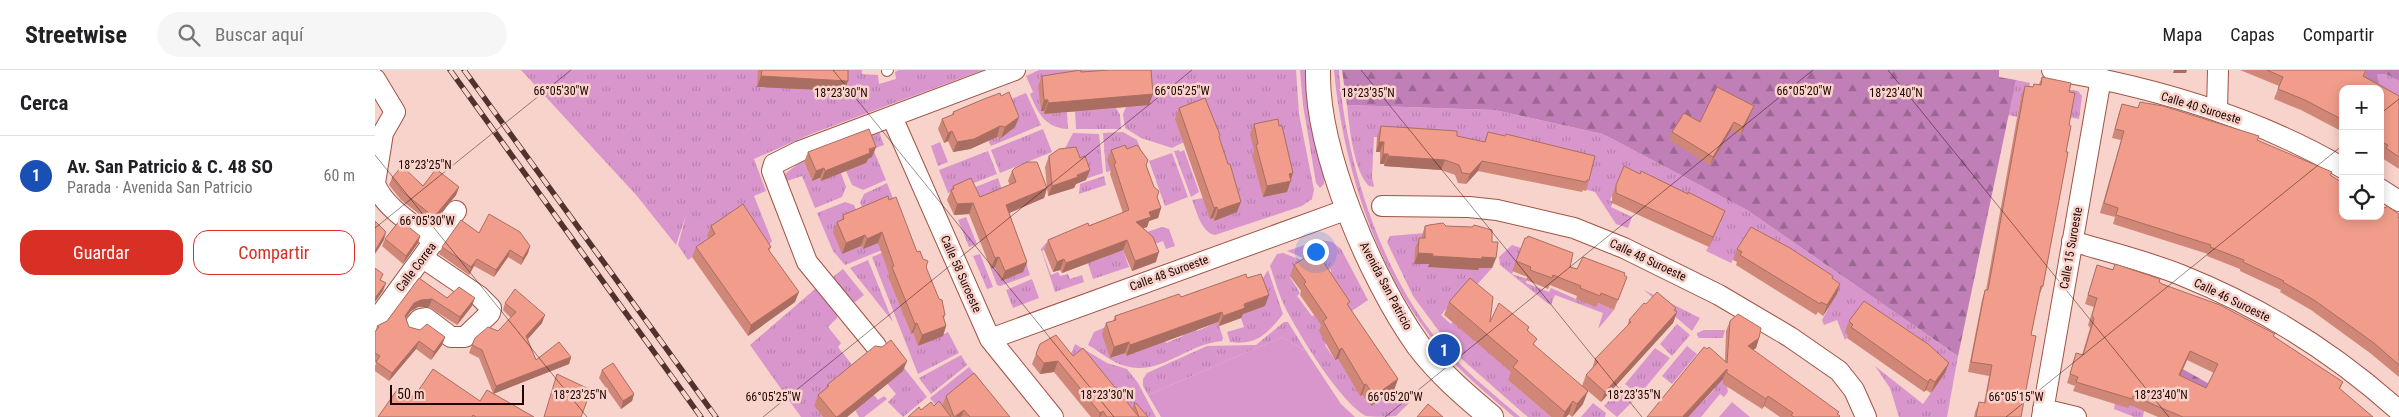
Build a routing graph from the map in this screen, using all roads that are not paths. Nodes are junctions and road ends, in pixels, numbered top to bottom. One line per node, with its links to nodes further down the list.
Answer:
1 (1015, 70): 8 (street)
2 (1319, 70): 14 (street, Avenida San Patricio)
3 (2052, 70): 5 (street, Calle 40 Suroeste)
4 (2218, 70): 7 (street)
5 (2101, 78): 7 (street, Calle 40 Suroeste); 16 (street, Calle 15 Suroeste)
6 (375, 79): 10 (street)
7 (2217, 110): 9 (street, Calle 40 Suroeste)
8 (892, 117): 21 (street, Calle 58 Suroeste); 22 (street)
9 (2339, 166)
10 (375, 184): 17 (street)
11 (2384, 192): 12 (street)
12 (2399, 201)
13 (1382, 206): 27 (street, Calle 48 Suroeste)
14 (1348, 209): 21 (street, Calle 48 Suroeste); 26 (street, Avenida San Patricio)
15 (456, 211): 17 (street, Calle Correa)
16 (2072, 241): 23 (street, Calle 46 Suroeste); 24 (street, Calle 15 Suroeste)
17 (435, 242): 18 (street, Calle Correa)
18 (423, 258): 19 (street, Calle Correa); 20 (street)
19 (375, 322)
20 (414, 326)
21 (990, 338): 25 (street, Calle 58 Suroeste)
22 (876, 346)
23 (2399, 411)
24 (2042, 413): 28 (street)
25 (1053, 417)
26 (1491, 417)
27 (1866, 417)
28 (2076, 417)

